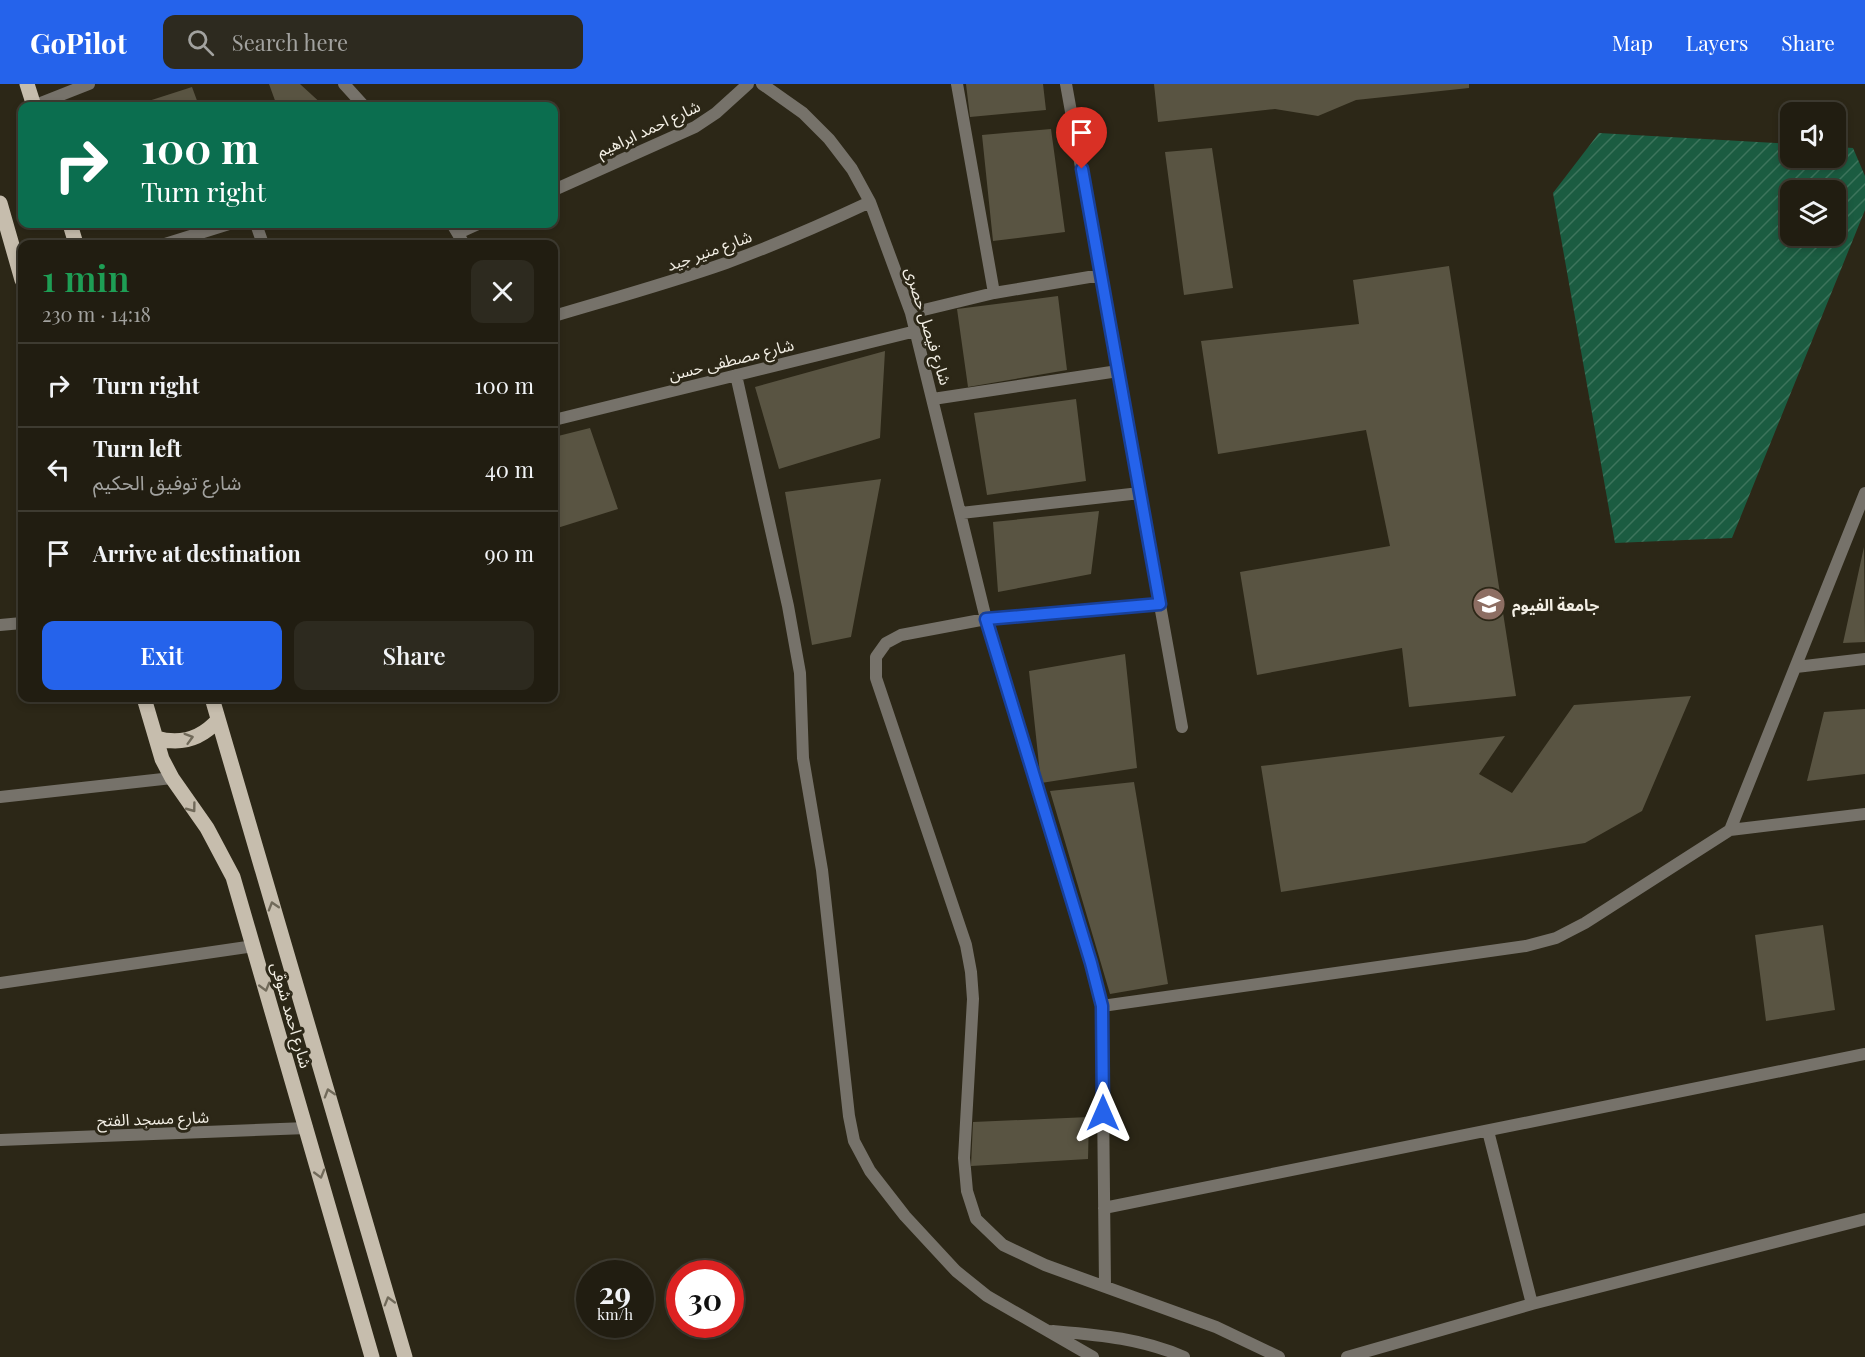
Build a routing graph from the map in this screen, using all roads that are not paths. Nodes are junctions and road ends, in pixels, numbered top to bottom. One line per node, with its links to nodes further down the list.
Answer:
1 (27, 84): 8 (main road)
2 (88, 84): 9 (street)
3 (344, 84): 10 (street)
4 (748, 84): 11 (street, شارع احمد ابراهيم)
5 (762, 84): 12 (street, شارع فيصل حصرى)
6 (957, 84): 18 (street)
7 (1066, 84): 17 (street)
8 (32, 102)
9 (43, 102)
10 (360, 102)
11 (558, 188)
12 (870, 202): 19 (street, شارع فيصل حصرى); 20 (street, شارع منير جيد)
13 (0, 203): 16 (main road)
14 (216, 228): 15 (street)
15 (178, 240)
16 (18, 265)
17 (1101, 275): 18 (street); 22 (street)
18 (994, 293): 19 (street)
19 (911, 313): 21 (street, شارع فيصل حصرى)
20 (558, 315)
21 (916, 331): 23 (street, شارع مصطفى حسن); 24 (street, شارع فيصل حصرى)
22 (1118, 371): 24 (street); 26 (street)
23 (736, 375): 25 (street, شارع مصطفى حسن); 55 (street)
24 (933, 399): 28 (street, شارع فيصل حصرى)
25 (558, 419)
26 (1140, 493): 28 (street); 29 (street)
27 (1865, 494): 34 (street)
28 (961, 513): 30 (street, شارع فيصل حصرى)
29 (1160, 604): 30 (street); 38 (street)
30 (986, 619): 46 (street, شارع فيصل حصرى); 53 (street)
31 (18, 623): 32 (street)
32 (0, 625)
33 (1865, 659): 34 (street)
34 (1796, 667): 43 (street)
35 (145, 702): 39 (main road, شارع احمد شوقى)
36 (213, 702): 37 (main road, شارع احمد شوقى)
37 (218, 720): 39 (main road, one-way to 37); 57 (main road, شارع احمد شوقى, one-way to 37)
38 (1182, 727)
39 (156, 738): 40 (main road, شارع احمد شوقى)
40 (172, 778): 41 (street); 44 (main road, شارع احمد شوقى, one-way to 44)
41 (0, 797)
42 (1865, 814): 43 (street)
43 (1730, 830): 46 (street)
44 (254, 946): 45 (street); 48 (main road, شارع احمد شوقى, one-way to 48)
45 (0, 983)
46 (1102, 1006): 51 (street, شارع فيصل حصرى)
47 (1865, 1054): 49 (street)
48 (307, 1128): 50 (street, شارع مسجد الفتح); 56 (main road, شارع احمد شوقى, one-way to 56)
49 (1488, 1131): 51 (street); 54 (street)
50 (0, 1140)
51 (1104, 1208): 53 (street, شارع فيصل حصرى)
52 (1865, 1220): 54 (street)
53 (1105, 1286): 60 (street)
54 (1532, 1304): 61 (street)
55 (1048, 1330): 58 (street); 59 (street)
56 (372, 1357)
57 (405, 1357)
58 (1093, 1357)
59 (1184, 1357)
60 (1279, 1357)
61 (1347, 1357)

